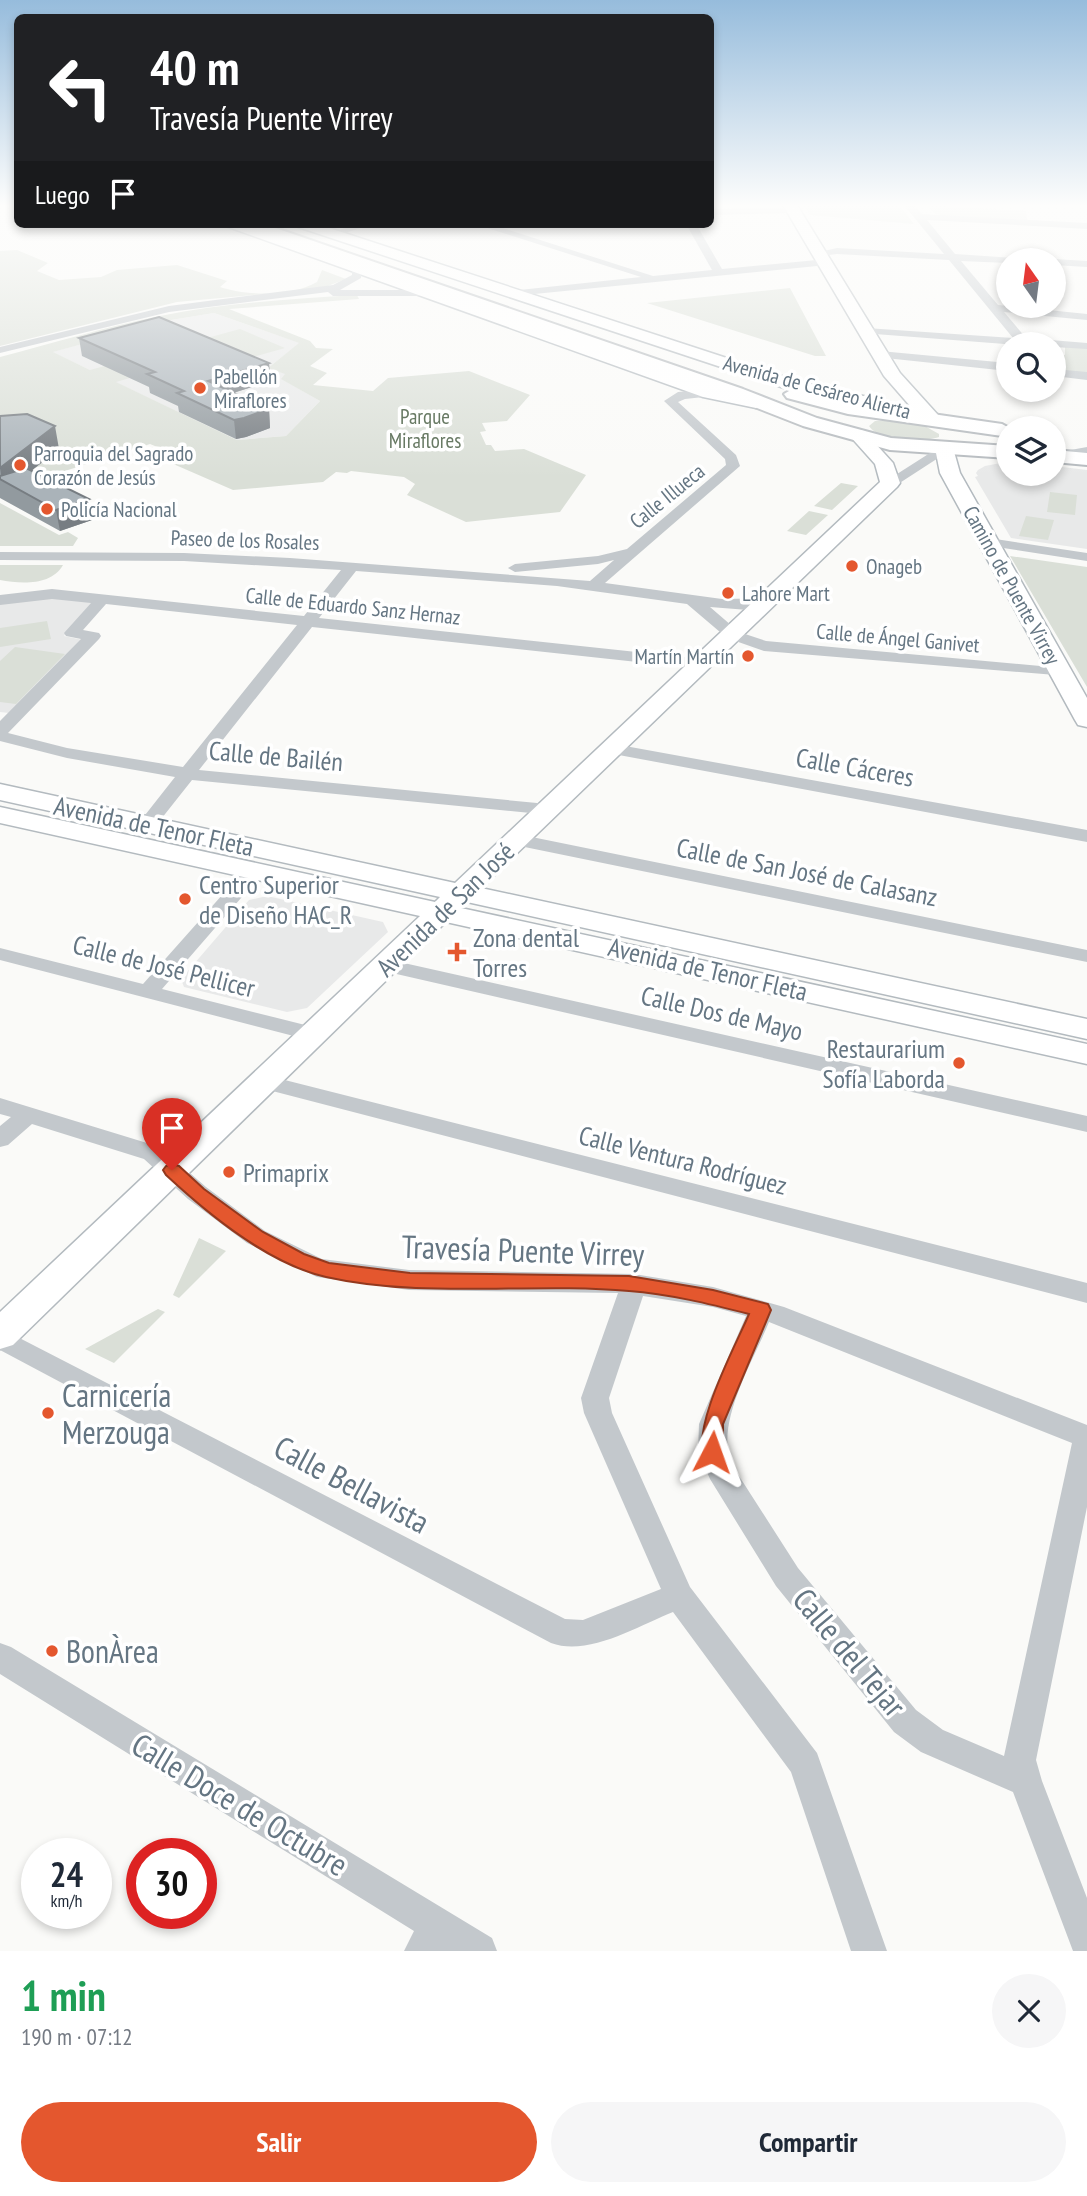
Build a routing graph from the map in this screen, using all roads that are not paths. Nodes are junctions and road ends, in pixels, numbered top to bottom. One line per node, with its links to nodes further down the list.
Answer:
1 (261, 296): 9 (street)
2 (277, 296): 9 (street)
3 (430, 296): 23 (main road, Avenida de Cesáreo Alierta)
4 (456, 296): 25 (main road, Avenida de Cesáreo Alierta)
5 (501, 296): 26 (main road, Avenida de Cesáreo Alierta)
6 (523, 296): 26 (main road, Avenida de Cesáreo Alierta)
7 (846, 296): 12 (main road)
8 (985, 296): 10 (street)
9 (252, 297): 17 (street)
10 (995, 308): 11 (street); 13 (street)
11 (1087, 317)
12 (866, 331): 14 (street); 18 (main road)
13 (1015, 332)
14 (996, 340)
15 (1066, 345): 16 (street)
16 (1087, 346)
17 (0, 350)
18 (880, 355): 19 (street); 21 (main road)
19 (996, 366)
20 (1066, 374): 22 (street)
21 (892, 376): 26 (main road); 27 (main road)
22 (1086, 376): 24 (street)
23 (684, 390): 25 (main road, Avenida de Cesáreo Alierta); 40 (street, Calle Illueca)
24 (1087, 392)
25 (756, 402): 29 (main road, Avenida de Cesáreo Alierta)
26 (869, 406): 27 (main road, Avenida de Cesáreo Alierta); 29 (main road)
27 (938, 422): 28 (main road, Avenida de Cesáreo Alierta); 32 (main road)
28 (996, 429)
29 (858, 435): 32 (main road, Avenida de Cesáreo Alierta); 38 (main road)
30 (1087, 439): 31 (main road)
31 (1066, 446)
32 (944, 448): 34 (main road, Avenida de Cesáreo Alierta); 38 (street, Avenida de San José); 39 (main road, Camino de Puente Virrey)
33 (1066, 450): 35 (street)
34 (996, 451)
35 (1087, 451)
36 (1066, 452): 37 (main road)
37 (1087, 459)
38 (890, 483): 51 (main road, Avenida de San José)
39 (989, 542): 42 (street); 55 (main road, Camino de Puente Virrey)
40 (636, 548): 43 (street, Paseo de los Rosales); 45 (street, Calle Illueca)
41 (5, 556): 44 (street, Paseo de los Rosales)
42 (1087, 557)
43 (581, 562): 45 (street); 46 (street, Paseo de los Rosales)
44 (352, 566): 46 (street, Paseo de los Rosales); 52 (street)
45 (608, 572): 47 (street, Calle Illueca)
46 (474, 575): 47 (street, Paseo de los Rosales)
47 (594, 585): 50 (street, Paseo de los Rosales)
48 (0, 600): 49 (street, Calle de Eduardo Sanz Hernaz)
49 (102, 600): 52 (street, Calle de Eduardo Sanz Hernaz); 57 (street)
50 (682, 600): 51 (street, Paseo de los Rosales); 53 (street, Paseo de los Rosales)
51 (768, 601): 53 (main road, Avenida de San José)
52 (305, 622): 54 (street, Calle de Eduardo Sanz Hernaz); 60 (street)
53 (733, 635): 54 (main road, Avenida de San José); 55 (street, Calle de Ángel Ganivet)
54 (702, 664): 59 (main road, Avenida de San José)
55 (1062, 673): 56 (main road, Camino de Puente Virrey)
56 (1087, 720)
57 (0, 730)
58 (0, 736): 60 (street, Calle de Bailén)
59 (614, 749): 62 (main road, Avenida de San José); 65 (street, Calle Cáceres)
60 (187, 774): 62 (street, Calle de Bailén); 64 (street)
61 (0, 792): 64 (main road, Avenida de Tenor Fleta)
62 (551, 809): 66 (main road, Avenida de San José)
63 (0, 815): 67 (main road, Avenida de Tenor Fleta)
64 (147, 824): 68 (main road, Avenida de Tenor Fleta)
65 (1087, 836)
66 (517, 840): 68 (main road, Avenida de San José); 70 (street, Calle de San José de Calasanz)
67 (254, 871): 68 (main road, Avenida de Tenor Fleta); 72 (street)
68 (448, 902): 71 (main road, Avenida de San José); 73 (main road, Avenida de Tenor Fleta); 75 (main road, Avenida de Tenor Fleta)
69 (0, 954): 72 (street, Calle de José Pellicer)
70 (1087, 956)
71 (386, 965): 74 (main road, Avenida de San José); 79 (street, Calle Dos de Mayo)
72 (149, 990): 74 (street, Calle de José Pellicer)
73 (1087, 1029)
74 (313, 1034): 76 (main road, Avenida de San José)
75 (1087, 1054)
76 (265, 1082): 81 (main road, Avenida de San José); 83 (street, Calle Ventura Rodríguez)
77 (0, 1107): 78 (street, Travesía Puente Virrey)
78 (28, 1115): 80 (street); 81 (street, Travesía Puente Virrey)
79 (1087, 1124)
80 (0, 1139)
81 (172, 1170): 82 (street, Travesía Puente Virrey); 85 (main road, Avenida de San José)
82 (634, 1284): 84 (street, Travesía Puente Virrey); 87 (street)
83 (1087, 1293)
84 (761, 1310): 86 (street, Travesía Puente Virrey); 89 (street, Calle del Tejar)
85 (0, 1336): 87 (street, Calle Bellavista)
86 (1087, 1437): 89 (street)
87 (679, 1596): 93 (street)
88 (0, 1657): 90 (street, Calle Doce de Octubre)
89 (1025, 1781): 91 (street)
90 (430, 1938): 92 (street, Calle Doce de Octubre)
91 (1087, 1943)
92 (479, 1951)
93 (869, 1951)

